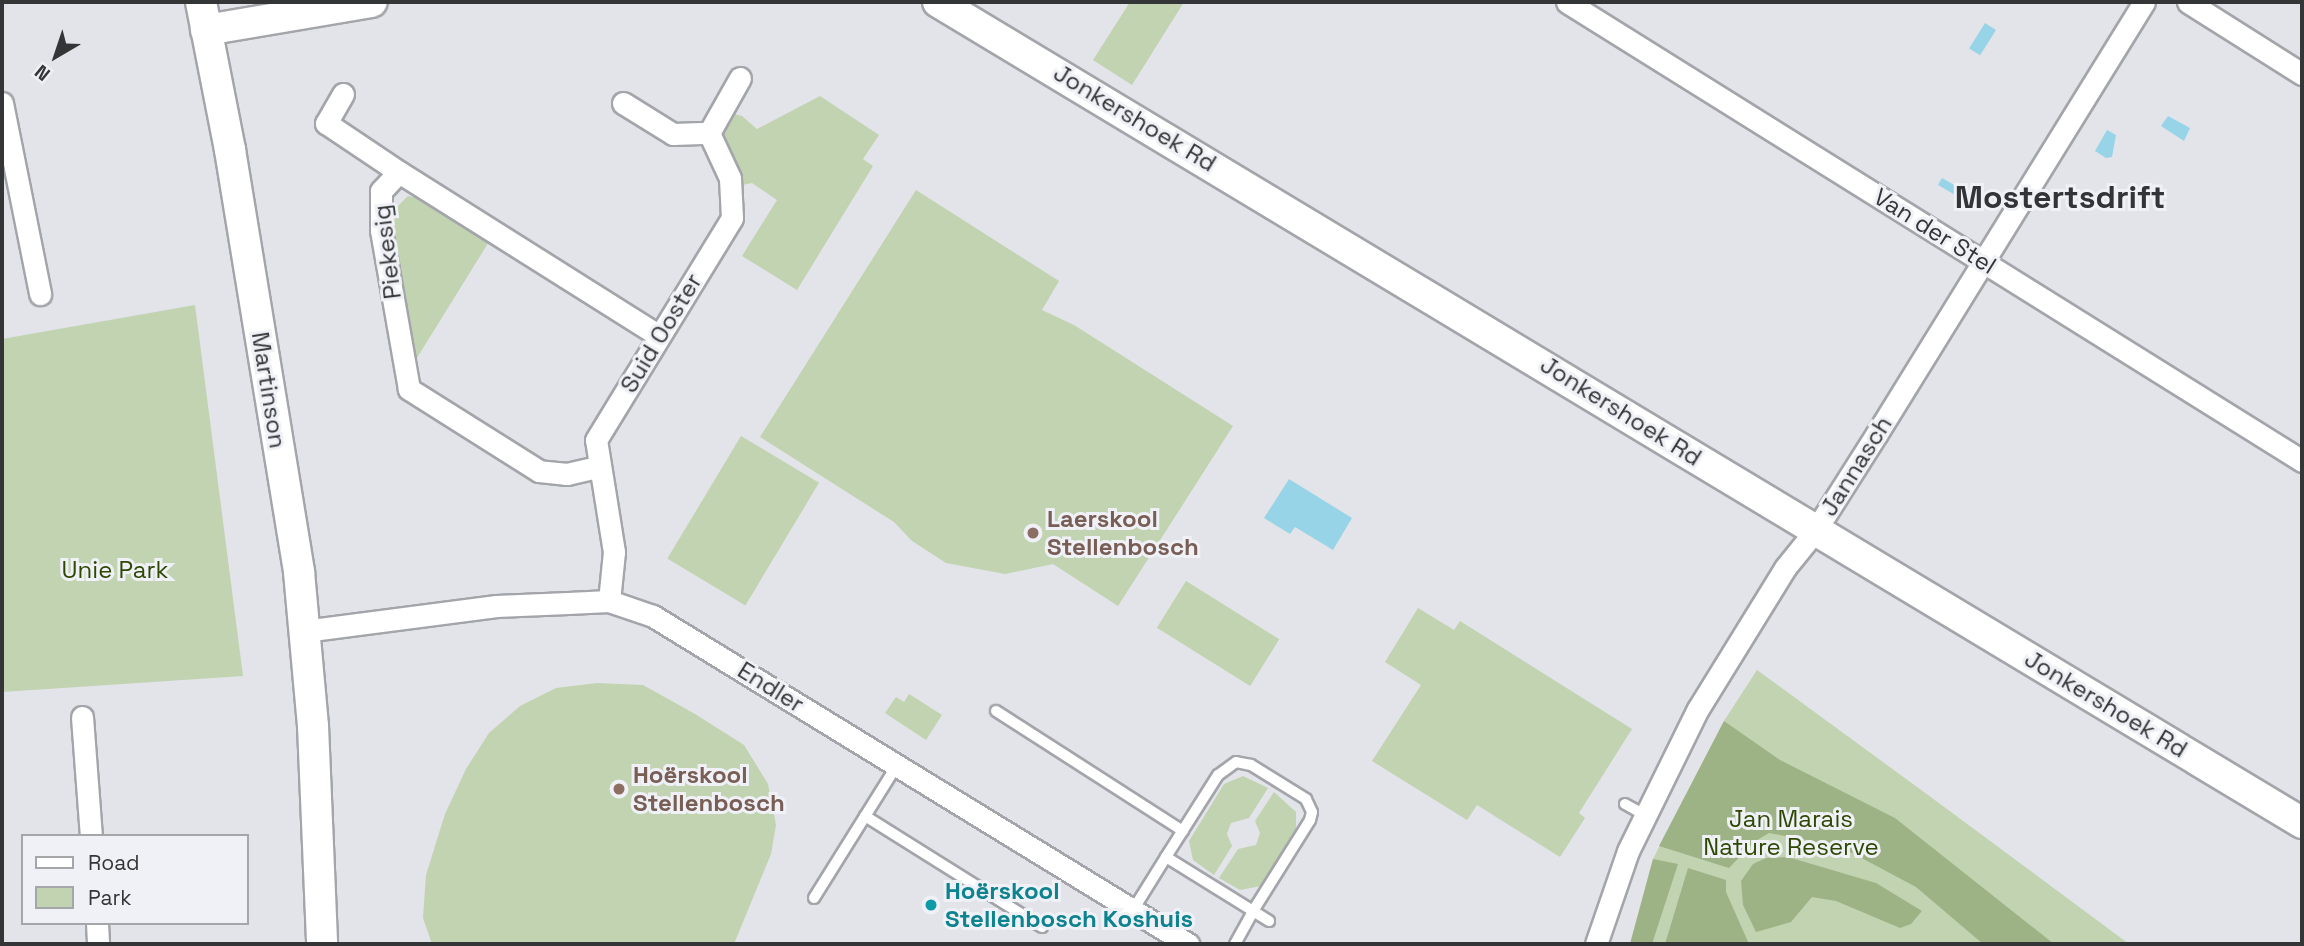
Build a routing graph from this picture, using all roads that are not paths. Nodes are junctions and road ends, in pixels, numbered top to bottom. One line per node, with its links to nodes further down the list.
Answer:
1 (372, 2): 6 (street)
2 (937, 2): 19 (street, Jonkershoek Rd)
3 (1567, 2): 14 (street, Van der Stel)
4 (2144, 2): 14 (street, Jannasch)
5 (2188, 2): 7 (street)
6 (203, 16): 21 (street, Martinson)
7 (2302, 74)
8 (740, 78): 12 (street)
9 (343, 94): 13 (street)
10 (2, 103): 15 (street)
11 (623, 103): 12 (street)
12 (709, 133): 16 (street, Suid Ooster)
13 (399, 172): 16 (street, Piekesig); 18 (street, Piekesig)
14 (1983, 261): 17 (street, Van der Stel); 19 (street, Jannasch)
15 (40, 294)
16 (659, 335): 18 (street, Suid Ooster)
17 (2302, 461)
18 (597, 467): 20 (street, Suid Ooster)
19 (1815, 531): 27 (street, Jannasch); 28 (street, Jonkershoek Rd)
20 (609, 601): 21 (street, Endler); 24 (street, Endler)
21 (304, 631): 39 (street, Martinson)
22 (996, 711): 29 (lane)
23 (82, 717): 30 (street)
24 (897, 765): 26 (lane); 33 (street, Endler)
25 (1625, 804): 27 (lane)
26 (865, 816): 32 (lane); 37 (lane)
27 (1645, 816): 42 (street, Jannasch)
28 (2302, 823)
29 (1183, 831): 31 (lane); 34 (lane)
30 (91, 834)
31 (1166, 857): 33 (lane); 34 (lane)
32 (814, 898)
33 (1133, 910): 40 (street, Endler)
34 (1253, 911): 35 (lane); 41 (lane)
35 (1269, 921)
36 (97, 925): 38 (street)
37 (1042, 927)
38 (98, 944)
39 (322, 944)
40 (1188, 944)
41 (1235, 944)
42 (1596, 944)

